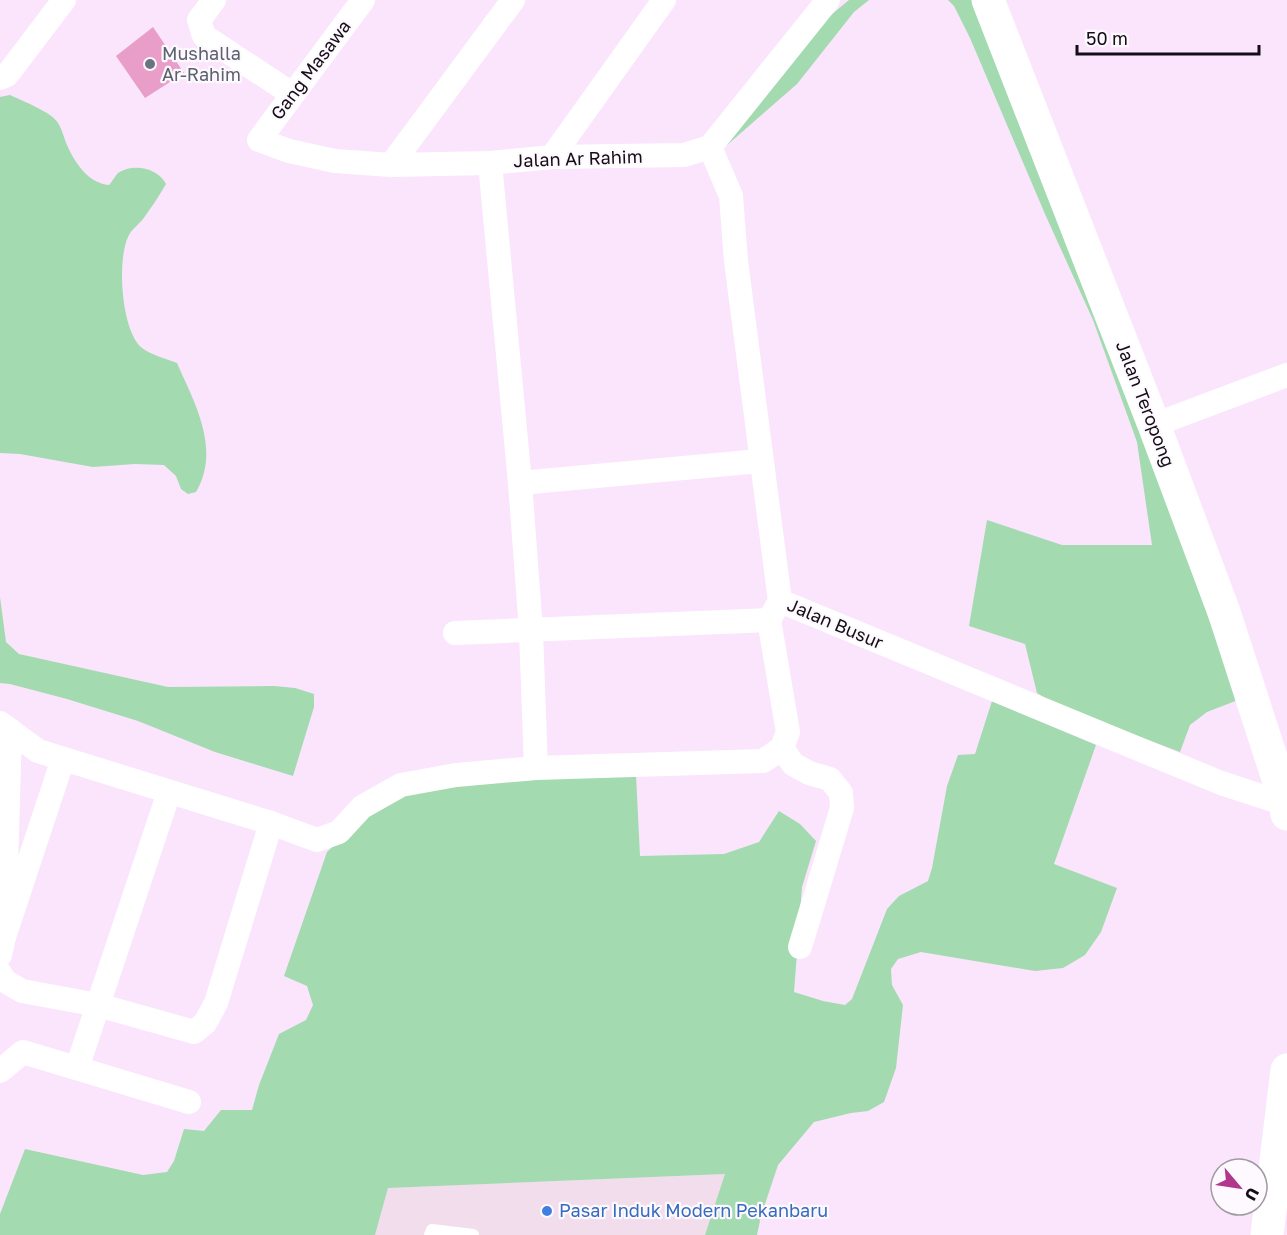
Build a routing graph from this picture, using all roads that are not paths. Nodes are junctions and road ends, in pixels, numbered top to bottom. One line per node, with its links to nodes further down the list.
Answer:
1 (64, 0): 8 (street)
2 (214, 0): 9 (street)
3 (363, 0): 9 (street, Gang Masawa)
4 (513, 0): 14 (street)
5 (664, 0): 12 (street)
6 (988, 0): 16 (main road, Jalan Teropong)
7 (824, 2): 11 (street)
8 (0, 78)
9 (292, 94): 10 (street, Gang Masawa)
10 (259, 140): 14 (street, Jalan Ar Rahim)
11 (710, 147): 12 (street, Jalan Ar Rahim); 17 (street, Jalan Busur)
12 (552, 157): 13 (street, Jalan Ar Rahim)
13 (490, 163): 14 (street, Jalan Ar Rahim); 18 (street)
14 (391, 165)
15 (1287, 375): 16 (street)
16 (1154, 425): 27 (main road, Jalan Teropong)
17 (760, 461): 18 (street); 19 (street, Jalan Busur)
18 (520, 483): 20 (street)
19 (774, 611): 20 (street); 23 (street); 27 (street, Jalan Busur)
20 (531, 631): 21 (street); 25 (street)
21 (455, 633)
22 (5, 726): 24 (street); 29 (street)
23 (782, 748): 25 (street); 30 (street)
24 (63, 759): 26 (street); 29 (street)
25 (536, 768): 28 (street)
26 (169, 792): 28 (street); 32 (street)
27 (1285, 800)
28 (271, 823): 32 (street)
29 (2, 946)
30 (800, 947)
31 (0, 973): 32 (street)
32 (98, 1005): 33 (street)
33 (77, 1068): 35 (street); 36 (street)
34 (1287, 1070): 40 (main road)
35 (0, 1071)
36 (189, 1102)
37 (1287, 1229): 41 (street)
38 (430, 1235): 39 (lane)
39 (473, 1235)
40 (1267, 1235)
41 (1272, 1235)

